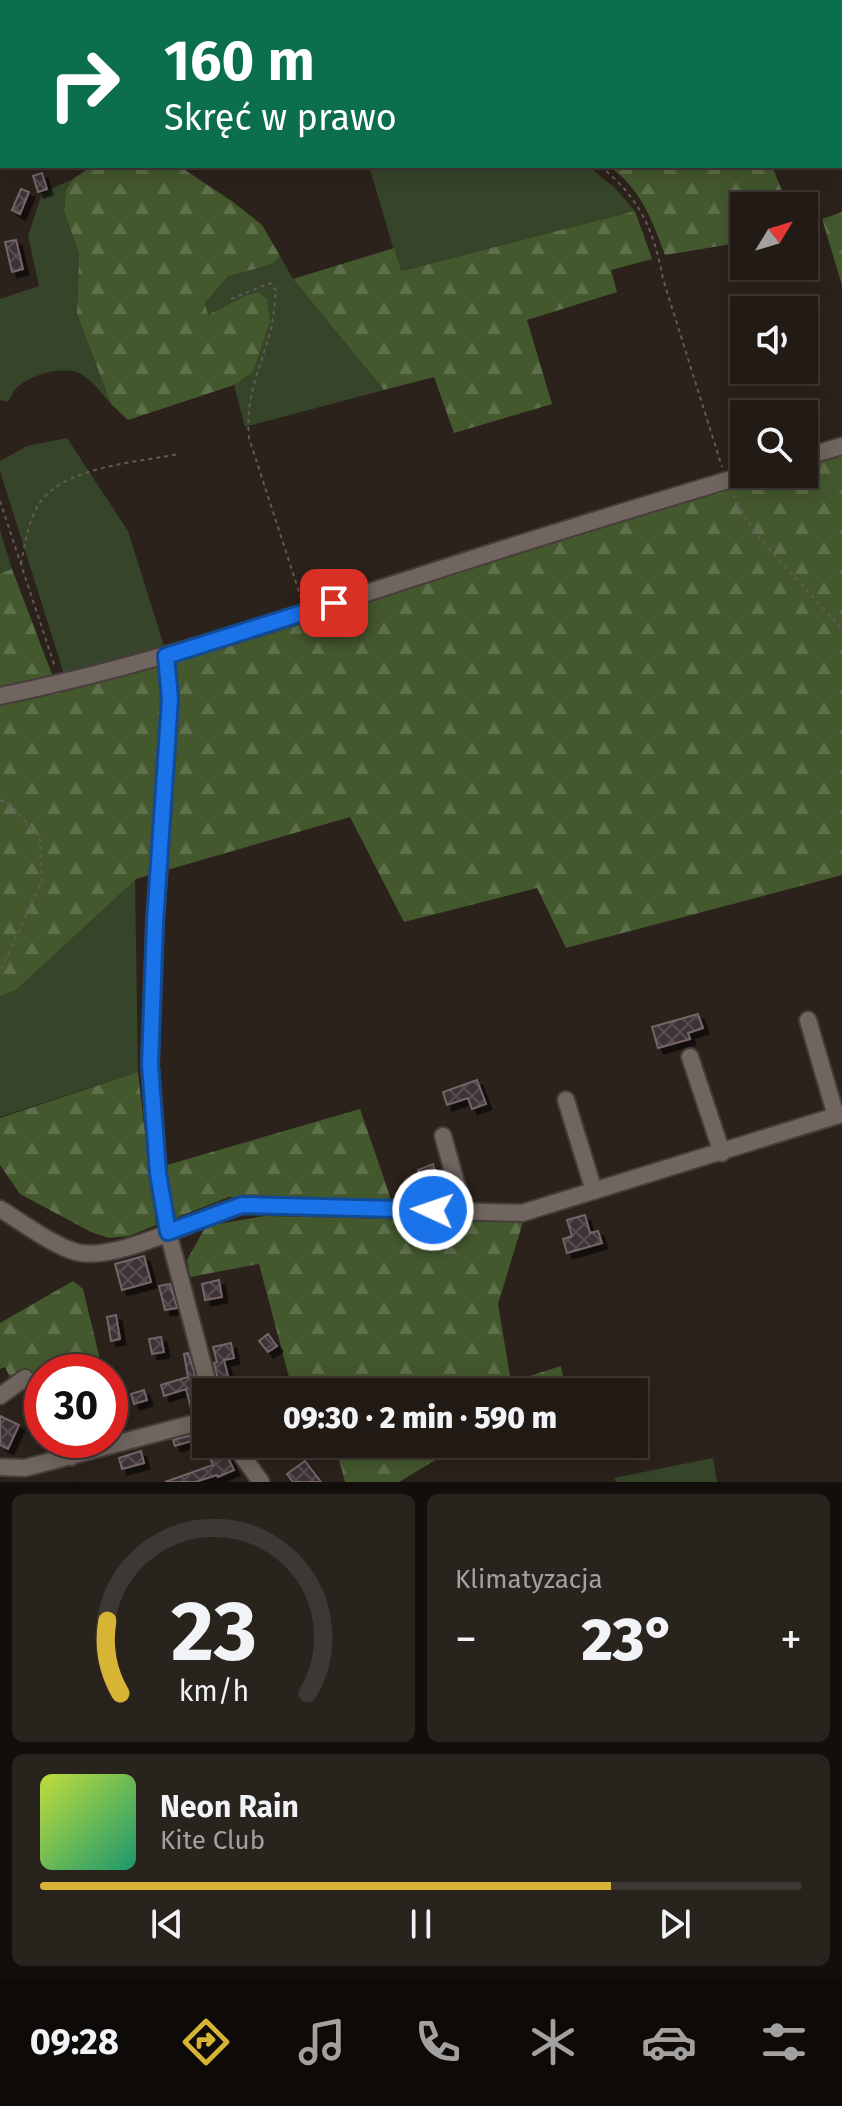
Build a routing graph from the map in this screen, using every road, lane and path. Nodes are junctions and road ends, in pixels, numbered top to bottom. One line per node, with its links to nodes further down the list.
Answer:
1 (603, 168): 7 (path)
2 (231, 299): 10 (path)
3 (842, 446): 4 (street)
4 (818, 453)
5 (179, 454): 9 (path)
6 (730, 480): 7 (street)
7 (726, 481): 10 (street); 11 (path)
8 (0, 501): 9 (path)
9 (21, 564): 13 (path)
10 (306, 612): 12 (street)
11 (842, 629)
12 (166, 656): 13 (street); 26 (street)
13 (60, 684): 14 (street)
14 (0, 696)
15 (0, 800): 16 (path)
16 (0, 972)
17 (808, 1020): 20 (street)
18 (690, 1057): 22 (street)
19 (566, 1100): 23 (street)
20 (839, 1115): 22 (street)
21 (443, 1136): 25 (street)
22 (722, 1153): 23 (street)
23 (594, 1191): 25 (street)
24 (0, 1209): 26 (street)
25 (464, 1211): 26 (street)
26 (168, 1232): 27 (street)
27 (206, 1378)
28 (24, 1379): 29 (street)
29 (0, 1396)
30 (192, 1424): 31 (street)
31 (128, 1441)
32 (67, 1458): 34 (street)
33 (244, 1458): 35 (street)
34 (0, 1467)
35 (261, 1482)

